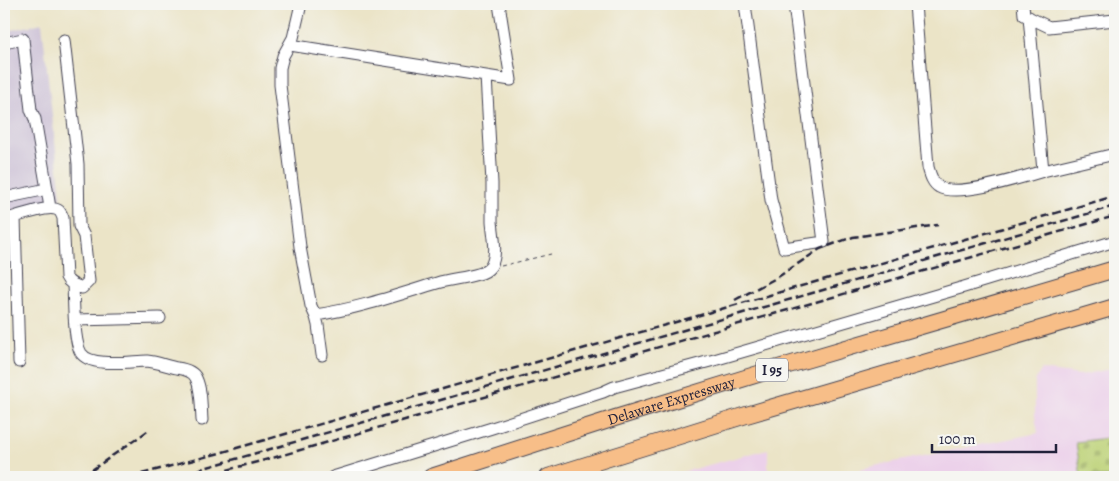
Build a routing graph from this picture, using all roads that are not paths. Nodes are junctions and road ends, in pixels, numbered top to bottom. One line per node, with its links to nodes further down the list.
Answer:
1 (301, 4): 11 (street)
2 (499, 4): 12 (street)
3 (745, 4): 4 (street)
4 (794, 4)
5 (915, 4): 14 (street)
6 (1023, 4): 7 (street)
7 (1029, 18): 8 (street); 14 (street)
8 (1115, 20)
9 (64, 40): 18 (street)
10 (4, 43): 15 (street)
11 (290, 45): 12 (street); 25 (street)
12 (486, 76): 25 (street)
13 (1115, 154): 14 (street)
14 (1044, 171)
15 (47, 189): 16 (street); 17 (street)
16 (4, 198)
17 (50, 208): 19 (street); 20 (street)
18 (79, 214): 19 (street); 23 (street)
19 (63, 218): 23 (street)
20 (9, 219): 29 (street)
21 (1115, 241): 31 (street)
22 (1115, 269): 32 (highway, Delaware Expressway / I 95)
23 (78, 286): 27 (street)
24 (1115, 307): 33 (highway, I 95)
25 (315, 315): 28 (street)
26 (160, 318): 27 (street)
27 (75, 320): 30 (street)
28 (322, 355)
29 (19, 362)
30 (202, 420)
31 (333, 477)
32 (430, 477)
33 (548, 477)

